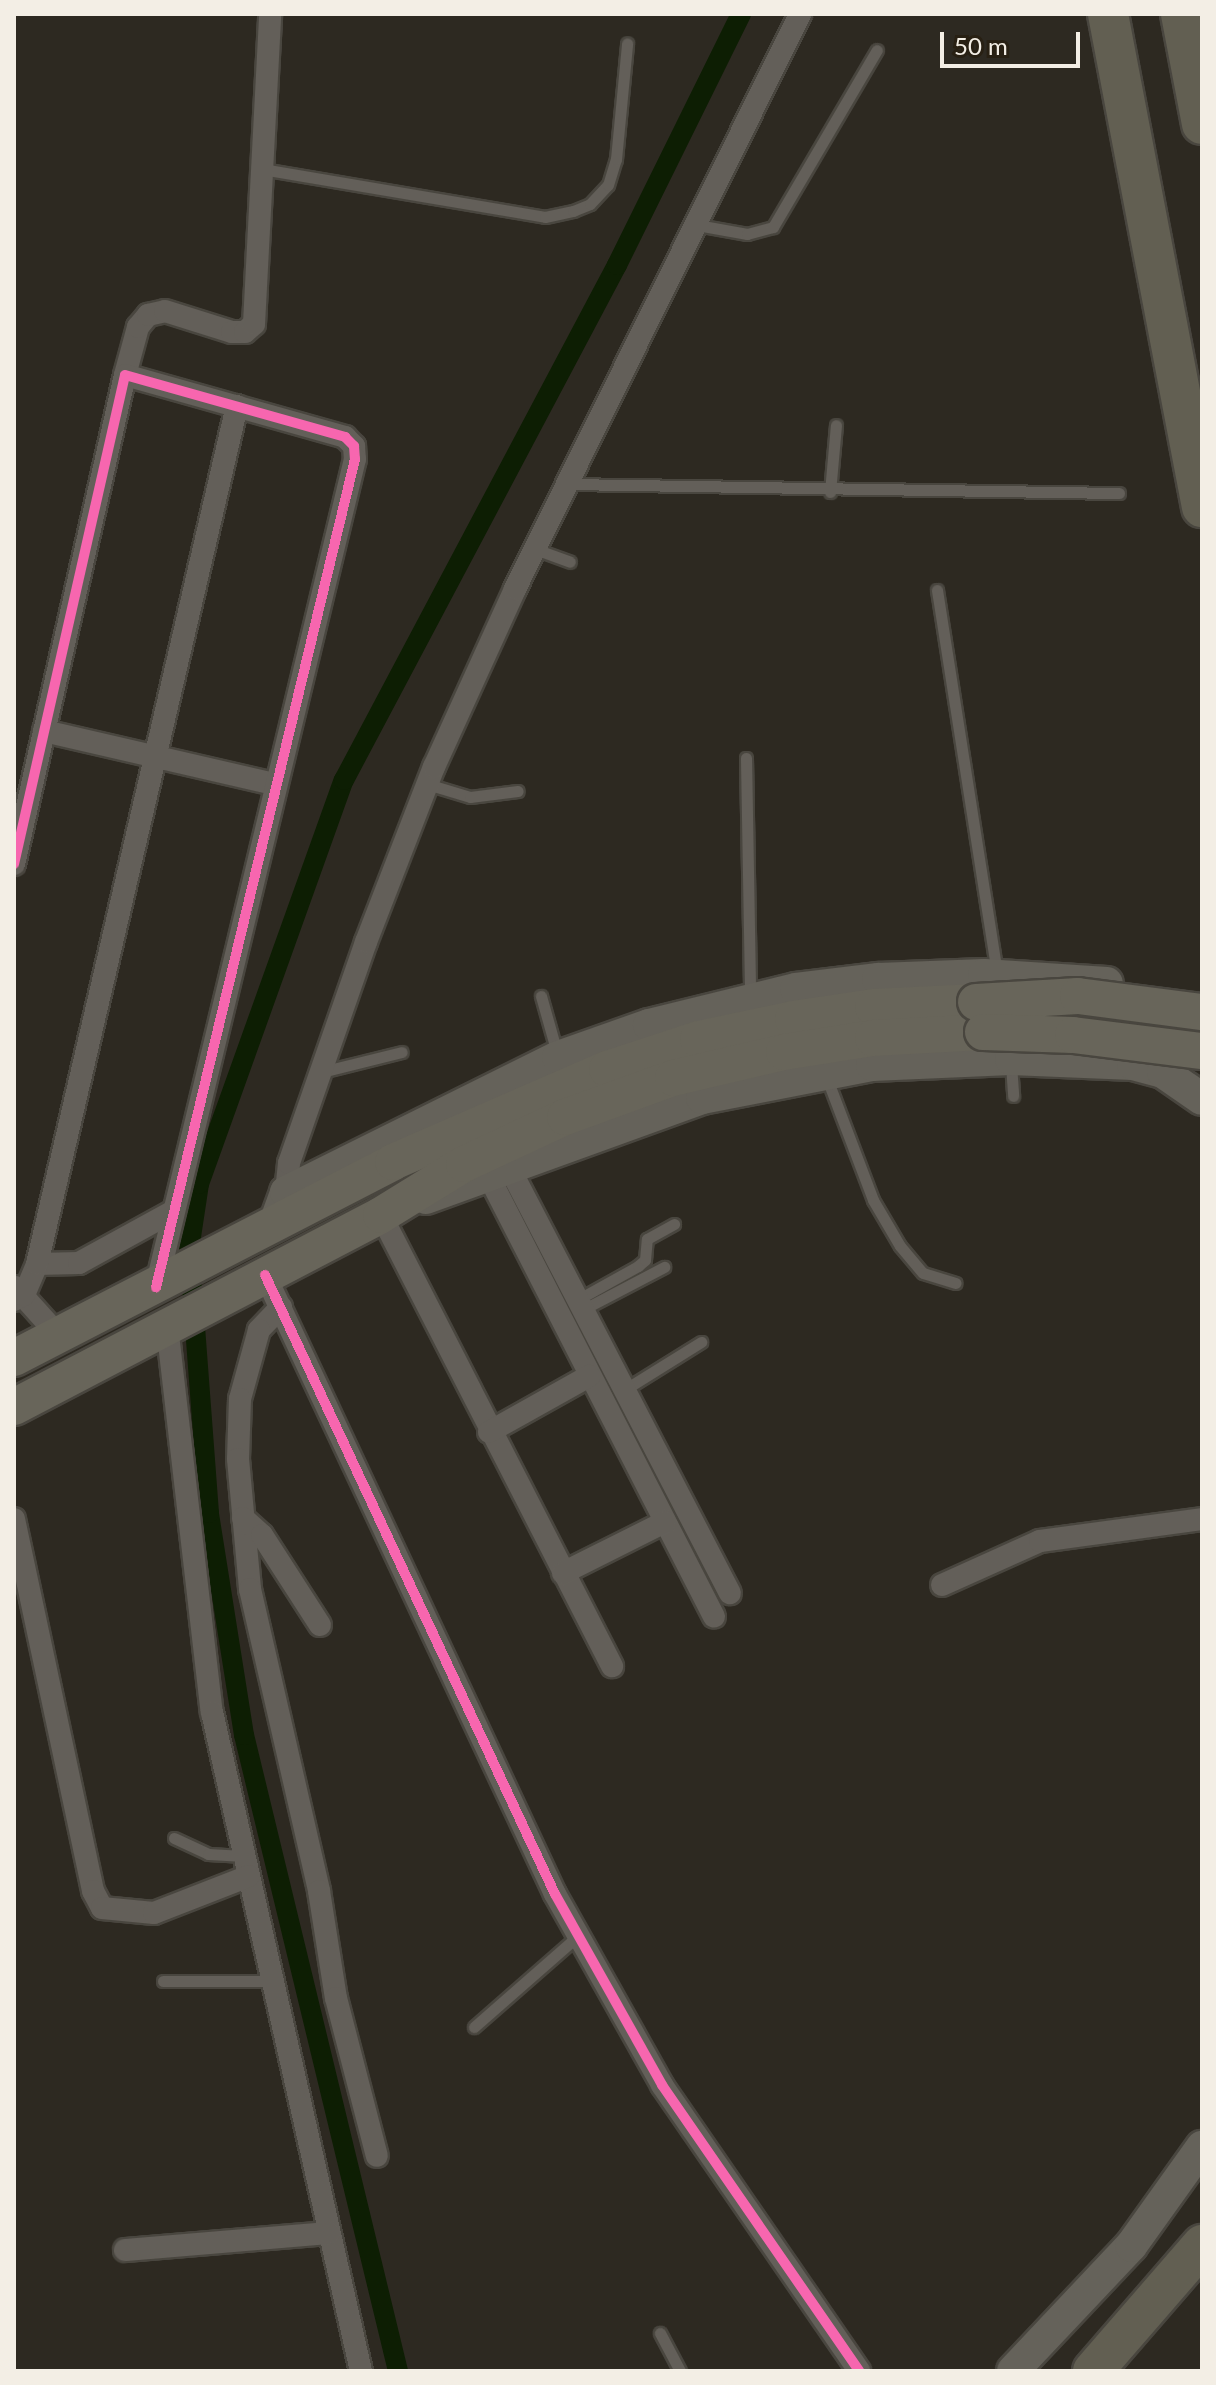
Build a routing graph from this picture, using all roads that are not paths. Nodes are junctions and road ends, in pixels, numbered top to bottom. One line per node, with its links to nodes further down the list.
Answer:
1 (270, 14): 8 (street)
2 (800, 14): 9 (street)
3 (1108, 14): 16 (highway)
4 (1181, 14): 7 (highway)
5 (627, 44): 8 (lane)
6 (877, 50): 9 (lane)
7 (1202, 124)
8 (262, 169): 10 (street)
9 (697, 225): 13 (street)
10 (125, 375): 11 (street); 20 (street)
11 (237, 406): 21 (street); 23 (street)
12 (836, 425): 14 (lane)
13 (568, 484): 14 (lane); 17 (street)
14 (830, 492): 15 (lane)
15 (1119, 493)
16 (1202, 507)
17 (535, 549): 18 (lane); 24 (street)
18 (570, 562)
19 (937, 590): 30 (lane)
20 (44, 731): 21 (street); 26 (street)
21 (156, 758): 23 (street); 46 (street)
22 (746, 758): 29 (lane)
23 (273, 784): 43 (street)
24 (427, 784): 25 (lane); 37 (street)
25 (518, 791)
26 (14, 864)
27 (1125, 985): 30 (main road); 33 (main road); 36 (main road)
28 (541, 996): 34 (lane)
29 (750, 1000): 30 (main road); 34 (main road)
30 (985, 1003): 31 (main road, bridge); 33 (main road, bridge); 42 (main road); 44 (main road)
31 (1202, 1012)
32 (402, 1052): 37 (lane)
33 (1202, 1052)
34 (558, 1057): 42 (main road)
35 (1011, 1059): 36 (main road); 38 (main road); 39 (lane)
36 (1133, 1064): 40 (main road)
37 (321, 1072): 42 (street)
38 (825, 1072): 41 (main road); 50 (lane)
39 (1013, 1096)
40 (1202, 1099)
41 (499, 1171): 44 (main road); 52 (street); 58 (street)
42 (280, 1208): 49 (main road)
43 (170, 1213): 46 (street); 49 (street)
44 (381, 1215): 48 (main road); 61 (street)
45 (674, 1224): 52 (lane)
46 (37, 1264): 51 (street)
47 (664, 1267): 52 (lane)
48 (265, 1275): 53 (street); 54 (main road)
49 (166, 1282): 55 (main road)
50 (956, 1283)
51 (17, 1294): 55 (street)
52 (580, 1305): 59 (street)
53 (281, 1307): 62 (street); 74 (street)
54 (174, 1323): 60 (main road); 73 (street)
55 (60, 1337): 57 (main road)
56 (701, 1342): 59 (lane)
57 (14, 1358)
58 (589, 1376): 61 (street); 65 (street)
59 (624, 1390): 68 (street)
60 (14, 1407)
61 (489, 1432): 66 (street)
62 (243, 1518): 70 (street); 79 (street)
63 (14, 1519): 73 (street)
64 (1202, 1519): 67 (street)
65 (665, 1522): 66 (street); 69 (street)
66 (563, 1573): 71 (street)
67 (942, 1585)
68 (730, 1593)
69 (714, 1616)
70 (320, 1625)
71 (612, 1666)
72 (174, 1838): 73 (lane)
73 (246, 1866): 76 (street)
74 (578, 1936): 77 (lane); 86 (street)
75 (163, 1981): 76 (lane)
76 (272, 1981): 80 (street)
77 (474, 2027)
78 (1202, 2147): 87 (main road)
79 (377, 2156)
80 (329, 2233): 82 (street); 84 (street)
81 (1202, 2245): 88 (highway)
82 (125, 2250)
83 (660, 2333): 85 (lane)
84 (361, 2371)
85 (680, 2371)
86 (859, 2371)
87 (1013, 2371)
88 (1093, 2371)

